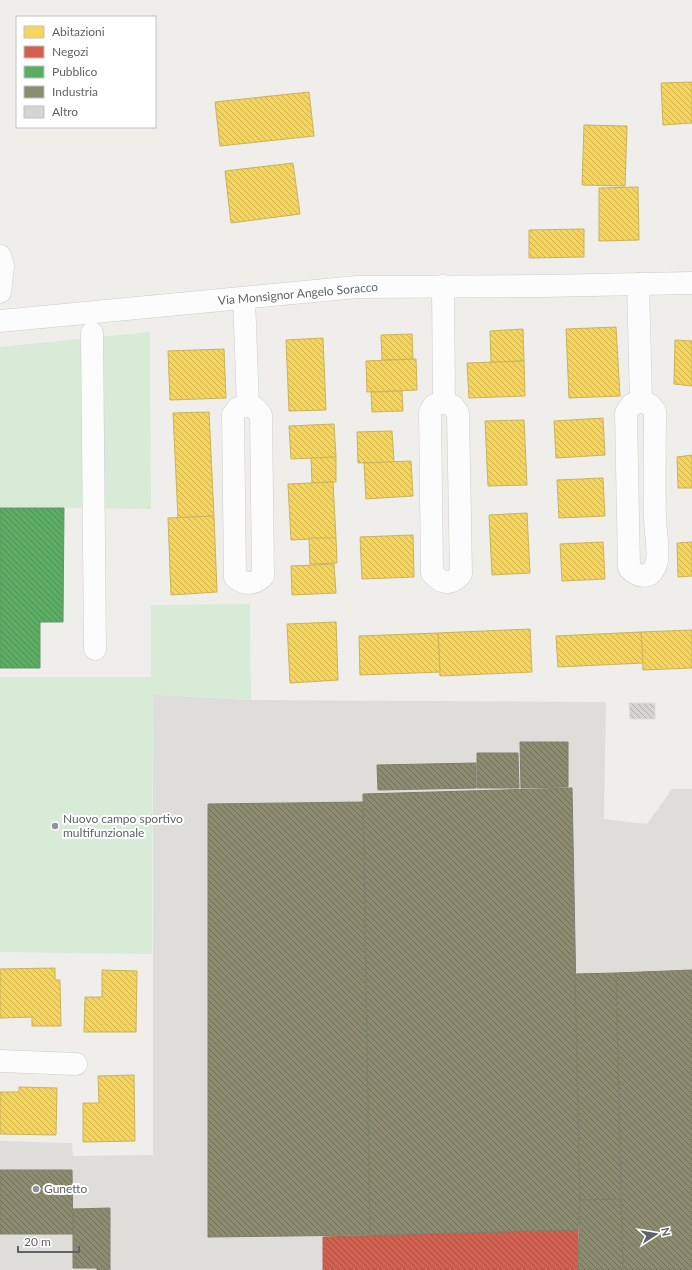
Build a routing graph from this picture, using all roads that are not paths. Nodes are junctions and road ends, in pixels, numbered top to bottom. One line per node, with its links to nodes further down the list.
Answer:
1 (0, 256): 5 (street)
2 (692, 283): 3 (street, Via Monsignor Angelo Soracco)
3 (638, 284): 4 (street, Via Monsignor Angelo Soracco); 9 (street)
4 (443, 286): 6 (street, Via Monsignor Angelo Soracco); 10 (street)
5 (0, 292)
6 (244, 298): 7 (street, Via Monsignor Angelo Soracco); 11 (street)
7 (0, 321)
8 (92, 333): 12 (street)
9 (641, 401): 9 (street)
10 (444, 402): 10 (street)
11 (248, 405): 11 (street)
12 (95, 649)
13 (0, 1061): 14 (street)
14 (76, 1064)

